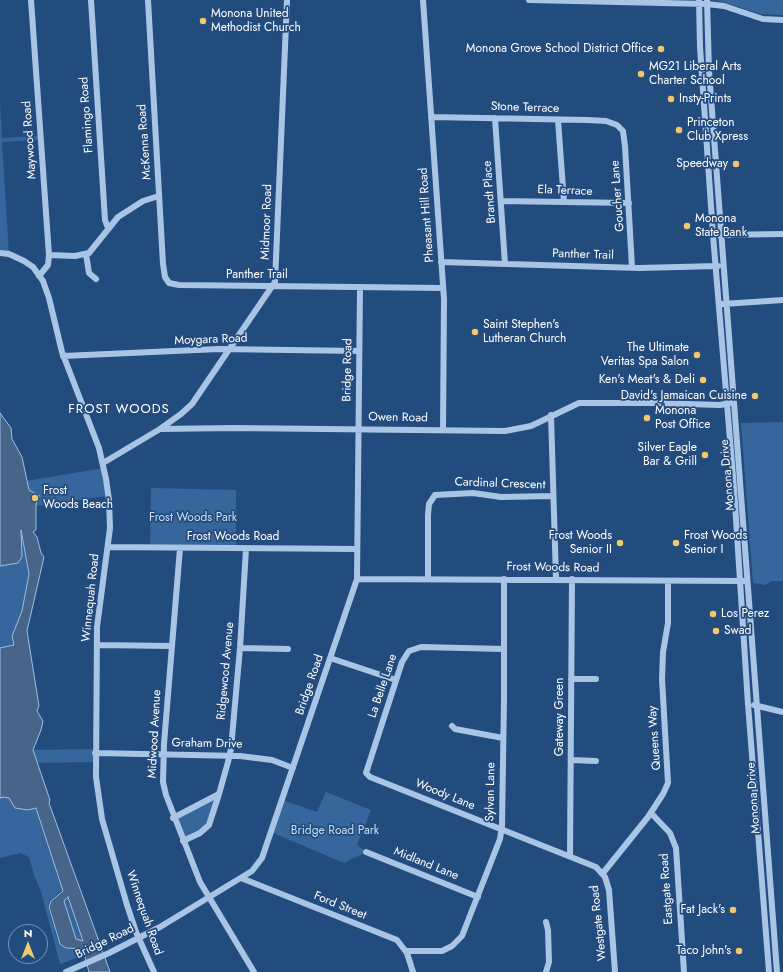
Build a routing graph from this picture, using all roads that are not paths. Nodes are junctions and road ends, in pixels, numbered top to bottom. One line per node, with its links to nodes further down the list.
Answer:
1 (31, 0): 25 (street, Maywood Road)
2 (91, 0): 19 (street, Flamingo Road)
3 (148, 0): 15 (street, McKenna Road)
4 (287, 0): 34 (street, Midmoor Road)
5 (423, 0): 11 (street, Pheasant Hill Road)
6 (529, 0): 7 (street)
7 (563, 0): 8 (street)
8 (699, 2): 9 (street); 21 (street, Monona Drive)
9 (707, 2): 10 (street); 22 (street, Monona Drive)
10 (783, 20)
11 (431, 117): 12 (street, Stone Terrace); 26 (street, Pheasant Hill Road)
12 (495, 118): 13 (street, Stone Terrace); 16 (street, Brandt Place)
13 (558, 120): 14 (street, Stone Terrace); 17 (street)
14 (617, 125): 18 (street, Goucher Lane)
15 (159, 196): 19 (street); 33 (street, McKenna Road)
16 (501, 201): 17 (street, Ela Terrace); 27 (street, Brandt Place)
17 (564, 202): 18 (street, Ela Terrace)
18 (629, 203): 29 (street, Goucher Lane)
19 (108, 228): 24 (street)
20 (783, 234): 22 (street)
21 (713, 235): 22 (street); 30 (street, Monona Drive)
22 (722, 235): 28 (street, Monona Drive)
23 (0, 253): 31 (street, Winnequah Road)
24 (86, 254): 25 (street); 32 (street)
25 (49, 255): 31 (street, Maywood Road)
26 (441, 262): 27 (street, Panther Trail); 36 (street, Pheasant Hill Road)
27 (505, 264): 29 (street, Panther Trail)
28 (724, 266): 30 (street, Panther Trail); 39 (street, Monona Drive)
29 (632, 267): 30 (street, Panther Trail)
30 (716, 267): 38 (street, Monona Drive)
31 (39, 276): 42 (street, Winnequah Road)
32 (96, 279)
33 (167, 282): 34 (street, Panther Trail)
34 (273, 286): 35 (street, Panther Trail); 40 (street, Midmoor Road)
35 (360, 287): 36 (street, Panther Trail); 41 (street, Bridge Road)
36 (443, 288): 50 (street, Pheasant Hill Road)
37 (783, 300): 39 (street)
38 (719, 304): 39 (street); 44 (street, Monona Drive)
39 (727, 304): 43 (street, Monona Drive)
40 (229, 350): 41 (street, Moygara Road); 42 (street, Moygara Road); 45 (street, Midmoor Road)
41 (359, 351): 49 (street, Bridge Road)
42 (63, 356): 51 (street, Winnequah Road)
43 (734, 403): 44 (street, Owen Road); 64 (street, Monona Drive)
44 (726, 404): 46 (street, Owen Road); 63 (street, Monona Drive)
45 (182, 414): 47 (street, Midmoor Road); 48 (street, Midmoor Road)
46 (551, 416): 50 (street, Owen Road); 52 (street)
47 (176, 428): 48 (street, Owen Road); 49 (street, Owen Road)
48 (160, 429): 51 (street, Owen Road)
49 (358, 429): 50 (street, Owen Road); 56 (street, Bridge Road)
50 (442, 430)
51 (103, 463): 53 (street, Winnequah Road)
52 (553, 496): 58 (street, Cardinal Crescent); 60 (street)
53 (108, 546): 54 (street, Frost Woods Road); 65 (street, Winnequah Road)
54 (180, 548): 55 (street, Frost Woods Road); 66 (street, Midwood Avenue)
55 (246, 549): 56 (street, Frost Woods Road); 67 (street, Ridgewood Avenue)
56 (357, 549): 57 (street, Bridge Road)
57 (357, 578): 58 (street, Frost Woods Road); 70 (street, Bridge Road)
58 (428, 578): 59 (street, Frost Woods Road)
59 (504, 579): 60 (street, Frost Woods Road); 69 (street, Sylvan Lane)
60 (556, 579): 61 (street, Frost Woods Road)
61 (572, 579): 62 (street, Frost Woods Road); 71 (street, Gateway Green)
62 (668, 581): 63 (street, Frost Woods Road); 87 (street, Queens Way)
63 (741, 581): 64 (street, Frost Woods Road); 74 (street, Monona Drive)
64 (749, 581): 75 (street, Monona Drive)
65 (97, 645): 66 (street); 79 (street, Winnequah Road)
66 (172, 646): 80 (street, Midwood Avenue)
67 (240, 648): 68 (street); 81 (street, Ridgewood Avenue)
68 (288, 648)
69 (504, 649): 73 (street, La Belle Lane); 78 (street, Sylvan Lane)
70 (330, 658): 73 (street); 84 (street, Bridge Road)
71 (571, 679): 72 (street); 82 (street, Gateway Green)
72 (596, 679)
73 (396, 680): 85 (street, La Belle Lane)
74 (748, 704): 75 (street); 107 (street, Monona Drive)
75 (757, 706): 76 (street); 108 (street, Monona Drive)
76 (783, 712)
77 (452, 726): 78 (street)
78 (503, 738): 89 (street, Sylvan Lane)
79 (95, 754): 80 (street, Graham Drive); 98 (street, Winnequah Road)
80 (163, 754): 81 (street, Graham Drive); 88 (street, Midwood Avenue)
81 (230, 755): 84 (street, Graham Drive); 86 (street, Ridgewood Avenue)
82 (571, 760): 83 (street); 92 (street, Gateway Green)
83 (596, 761)
84 (293, 768): 94 (street, Bridge Road)
85 (368, 775): 89 (street, Woody Lane)
86 (219, 794): 88 (street); 90 (street, Ridgewood Avenue)
87 (651, 813): 93 (street, Queens Way); 106 (street, Eastgate Road)
88 (173, 818): 90 (street, Midwood Avenue)
89 (502, 829): 92 (street, Woody Lane); 96 (street, Sylvan Lane)
90 (183, 841): 95 (street, Midwood Avenue)
91 (366, 852): 96 (street, Midland Lane)
92 (570, 856): 93 (street, Woody Lane)
93 (603, 873): 105 (street, Westgate Road)
94 (241, 878): 95 (street, Bridge Road); 99 (street, Ford Street)
95 (208, 897): 98 (street, Bridge Road); 102 (street, Midwood Avenue)
96 (478, 897): 99 (street, Sylvan Lane)
97 (546, 922): 104 (street)
98 (139, 938): 100 (street, Bridge Road); 101 (street, Winnequah Road)
99 (406, 951): 103 (street, Ford Street)
100 (66, 972)
101 (154, 972)
102 (254, 972)
103 (413, 972)
104 (546, 972)
105 (615, 972)
106 (684, 972)
107 (769, 972)
108 (777, 972)

